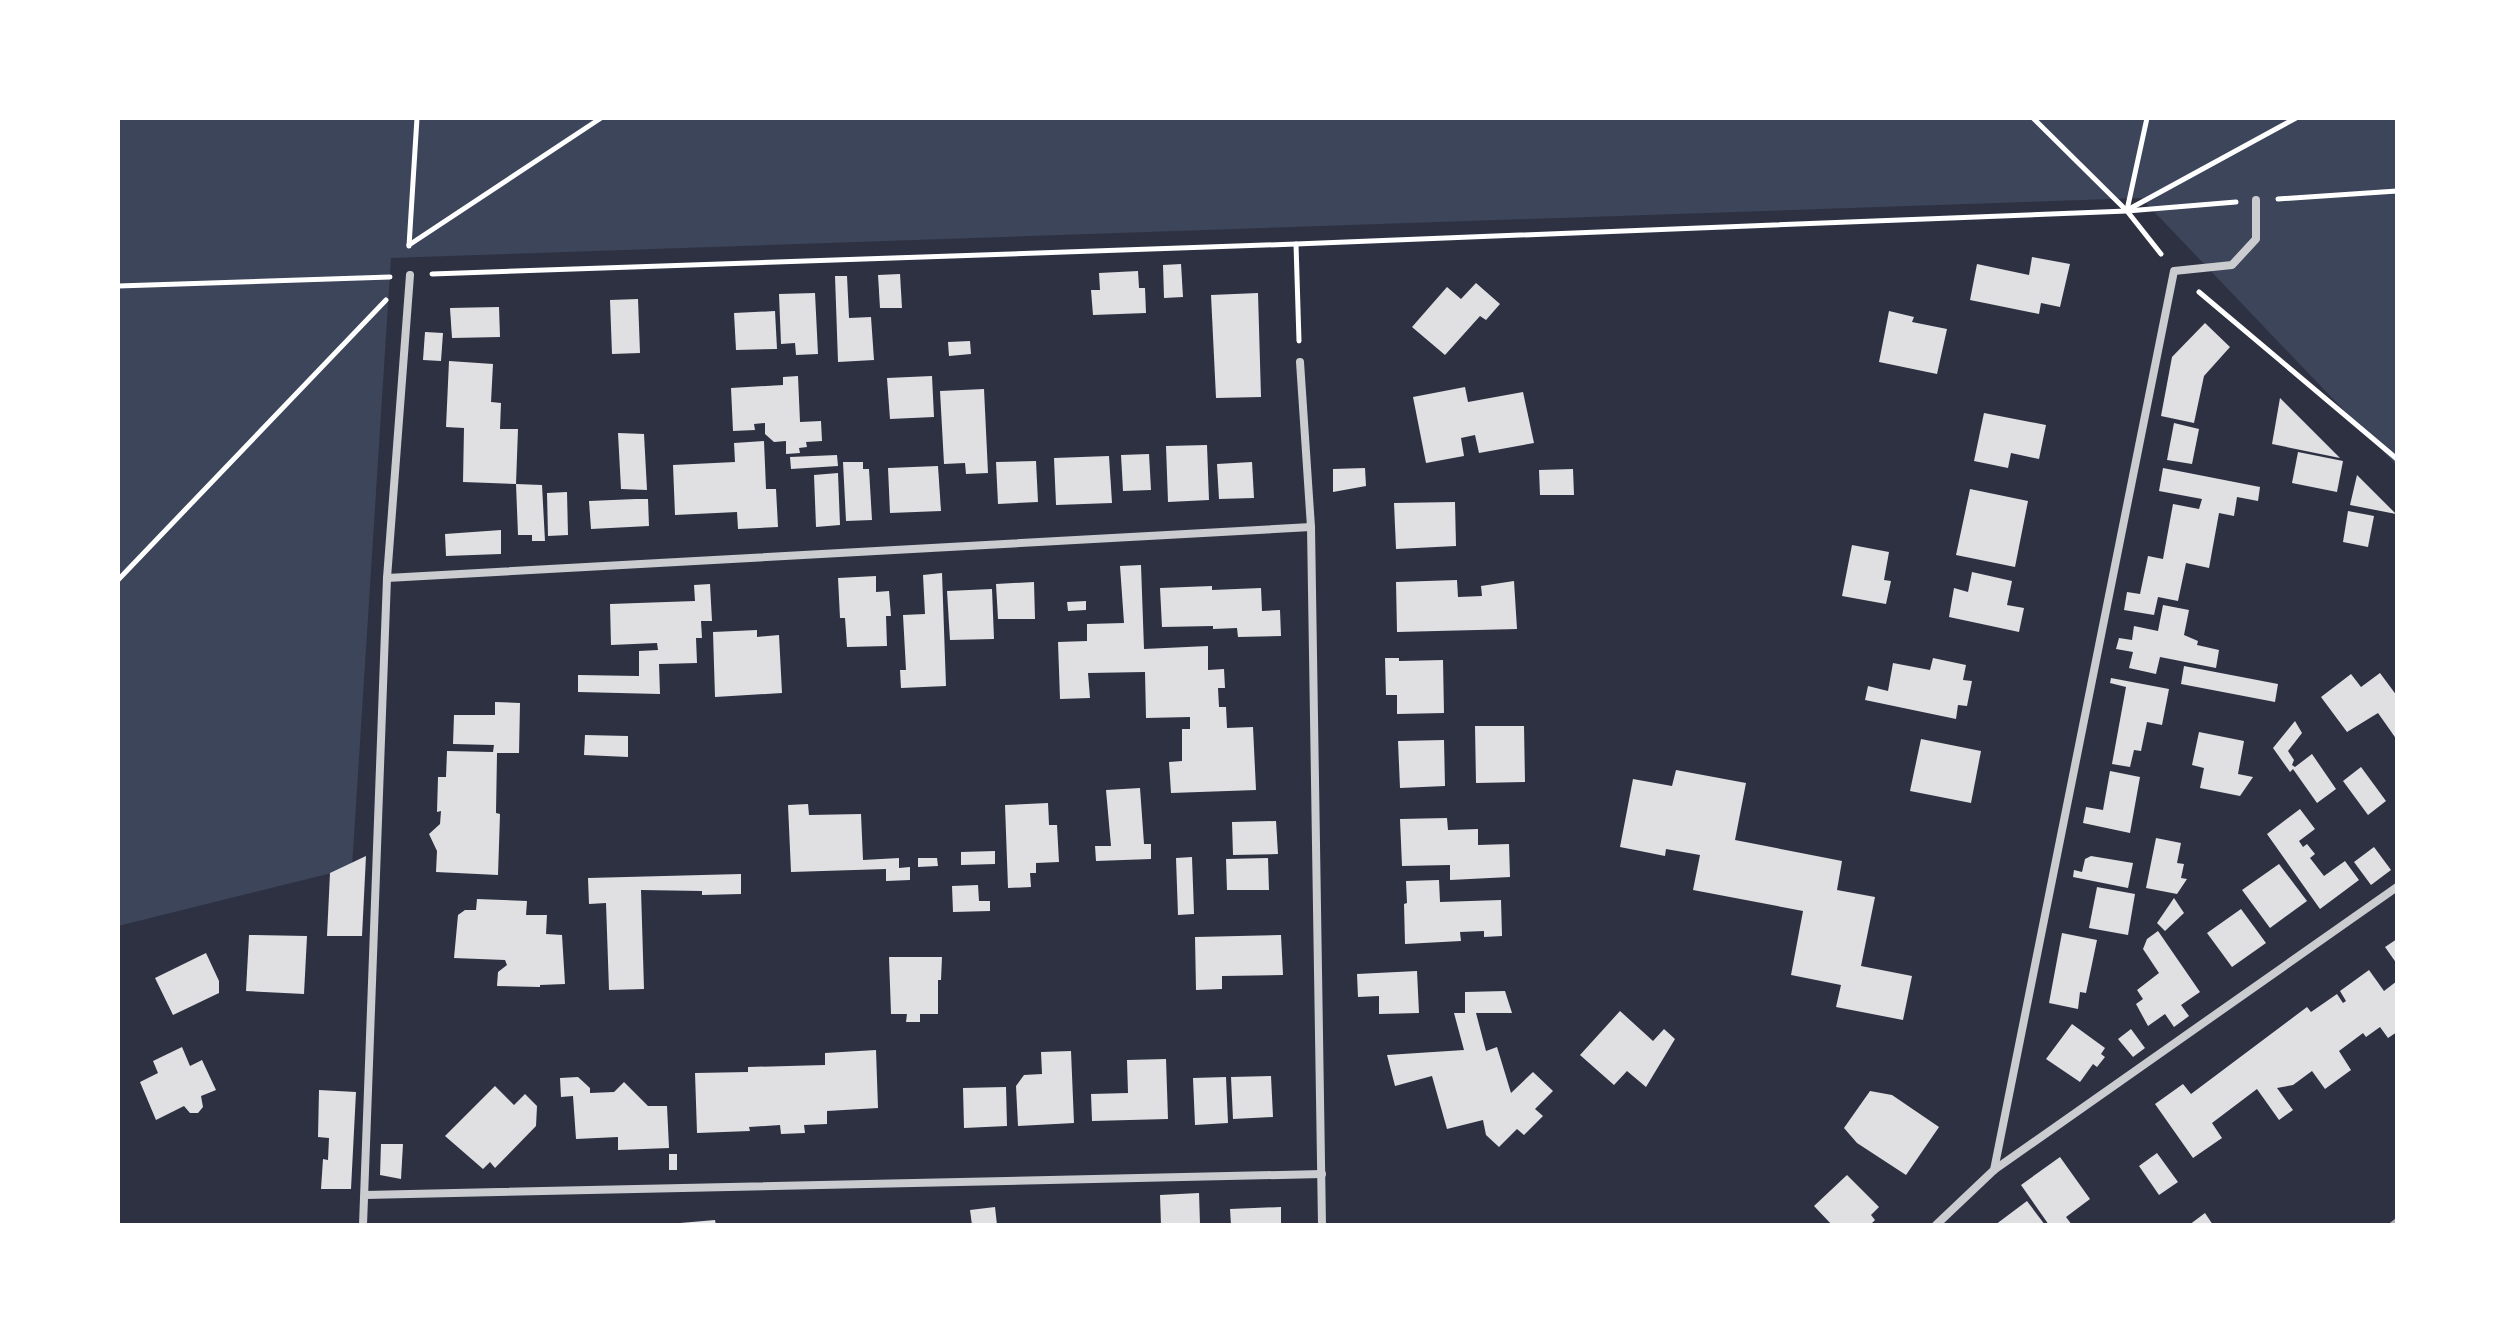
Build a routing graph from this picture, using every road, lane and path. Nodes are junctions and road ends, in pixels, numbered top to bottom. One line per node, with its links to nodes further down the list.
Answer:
1 (417, 118): 2 (path)
2 (601, 118)
3 (2033, 118): 8 (path)
4 (2147, 118): 8 (path)
5 (2296, 118): 8 (path)
6 (2397, 191): 7 (path)
7 (2256, 200): 8 (path); 10 (street)
8 (2127, 211): 9 (path); 10 (path)
9 (1296, 244): 11 (path); 13 (path)
10 (2174, 271): 14 (path); 19 (street)
11 (410, 275): 12 (path); 16 (street); 17 (path)
12 (118, 286)
13 (1300, 362): 15 (street)
14 (2397, 459)
15 (1311, 527): 16 (street); 20 (street)
16 (387, 578): 21 (street)
17 (118, 580)
18 (2397, 887): 19 (street)
19 (1994, 1170): 24 (street)
20 (1322, 1174): 21 (street); 23 (street)
21 (365, 1195): 22 (street)
22 (363, 1225)
23 (1322, 1225)
24 (1936, 1225)

